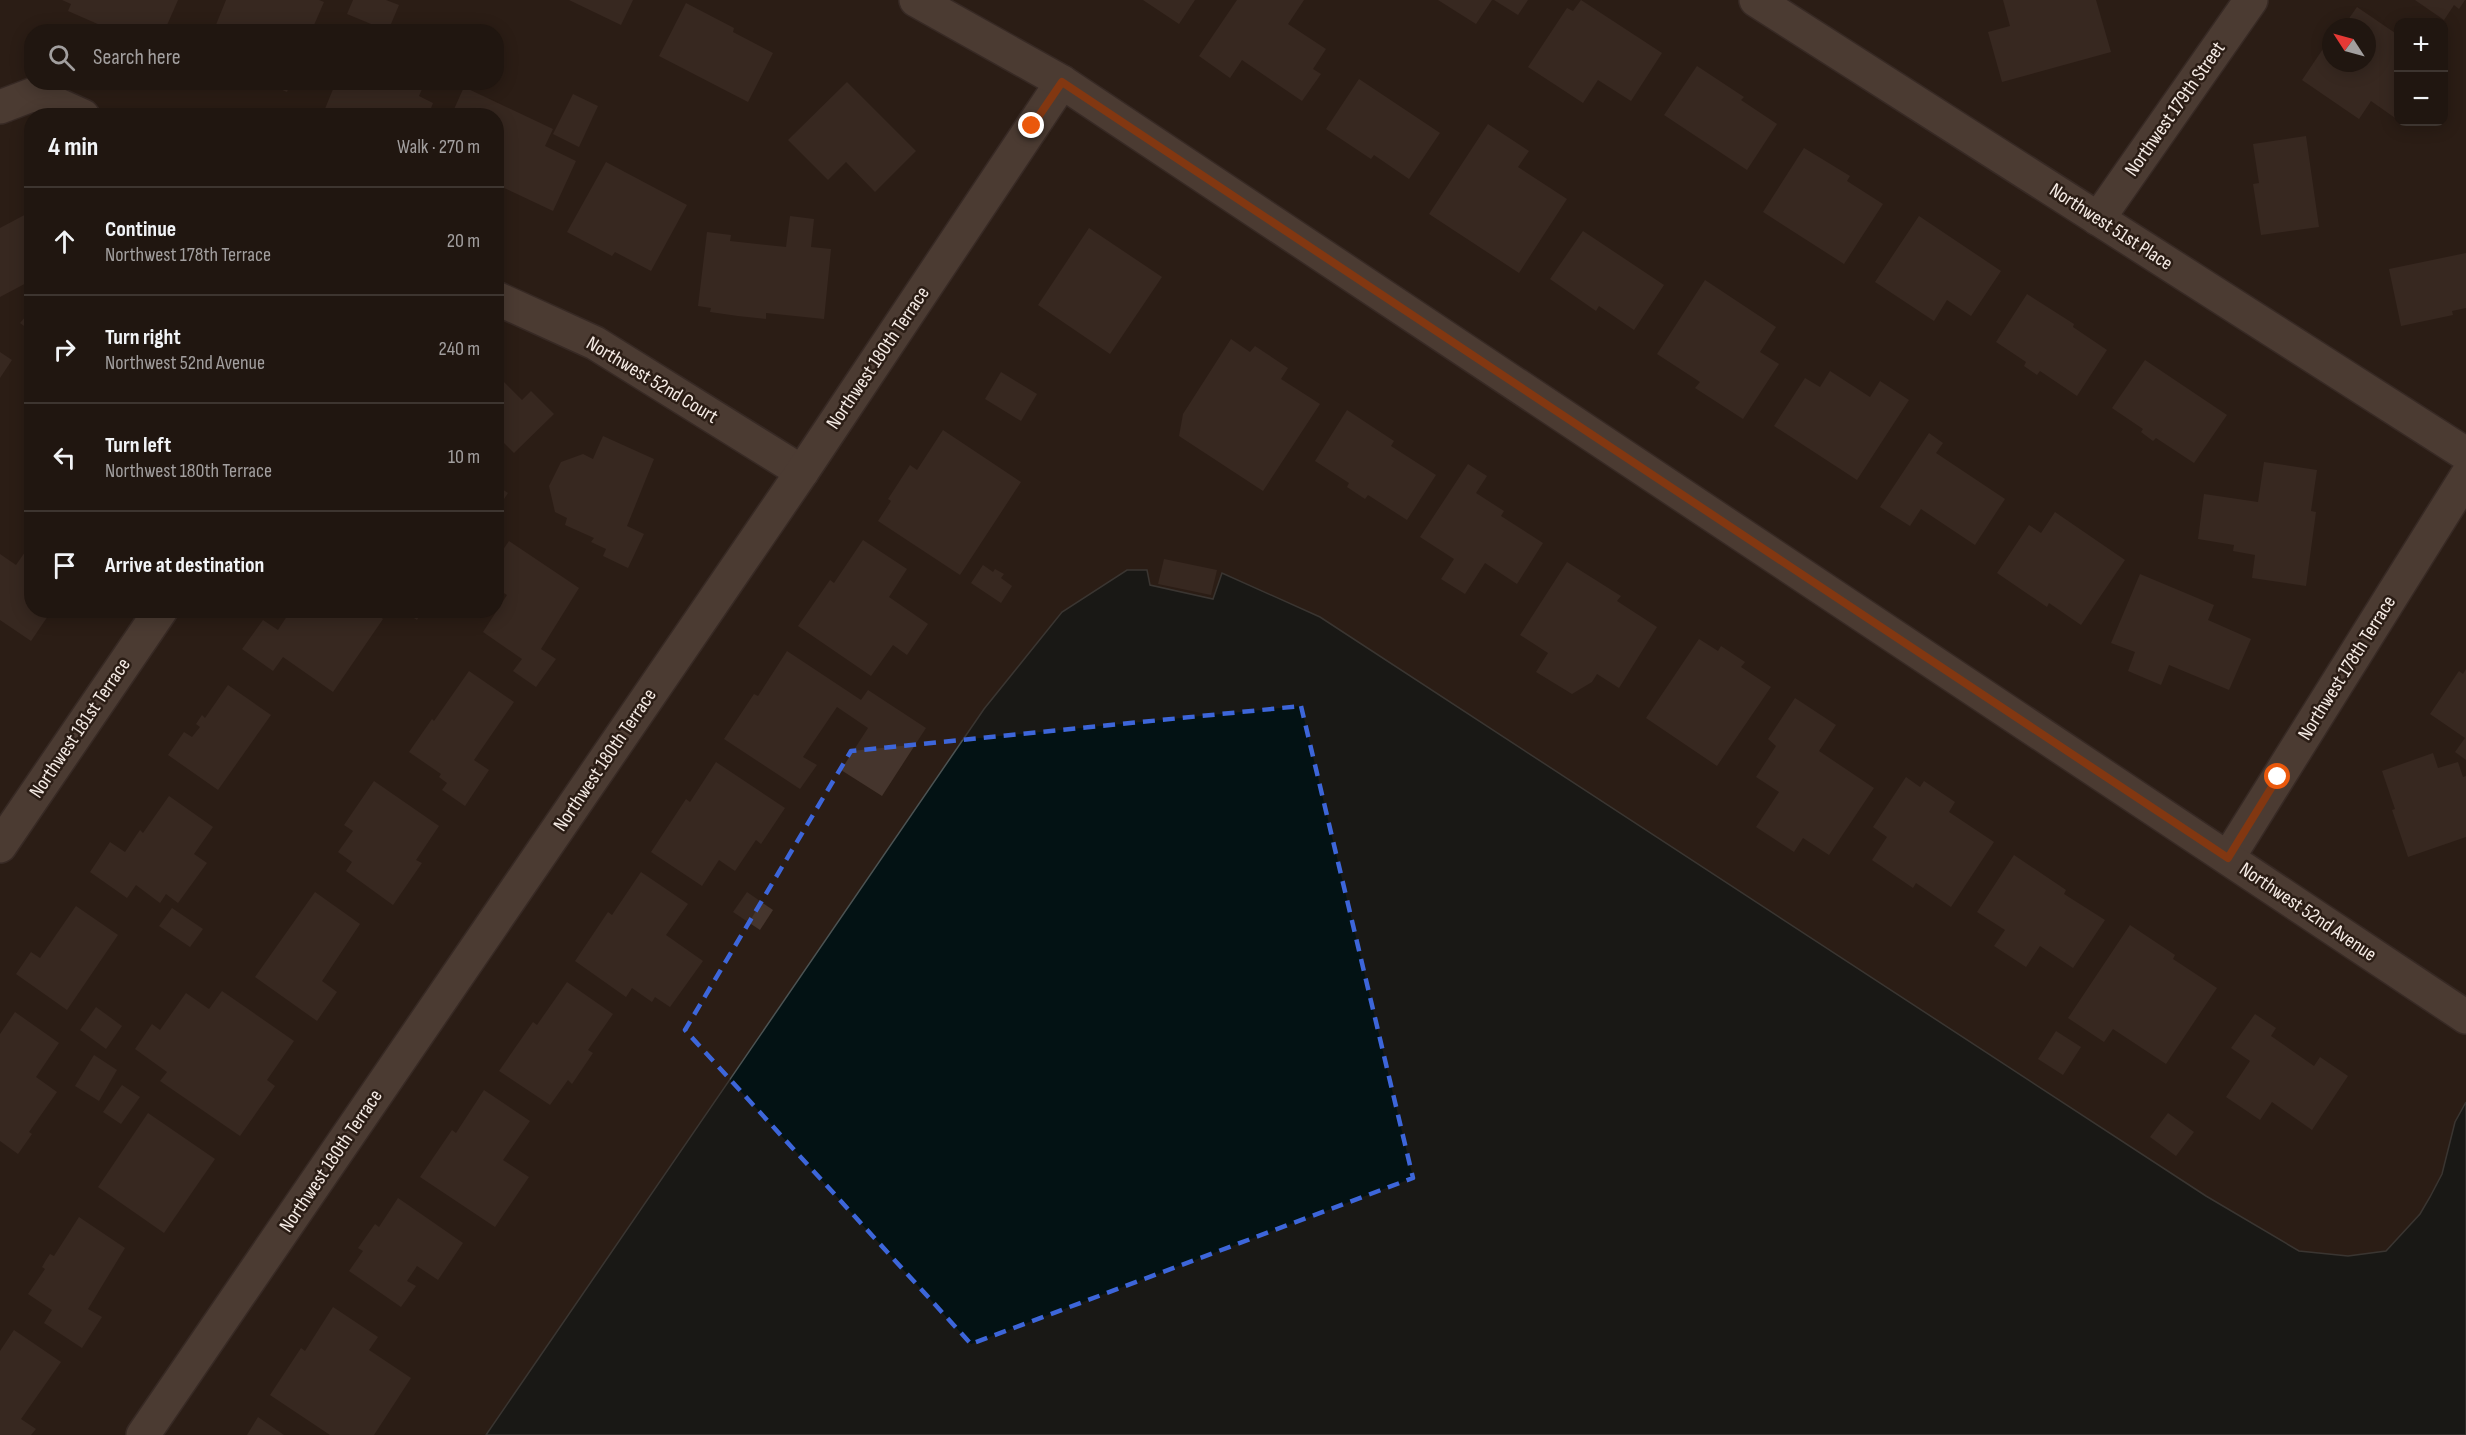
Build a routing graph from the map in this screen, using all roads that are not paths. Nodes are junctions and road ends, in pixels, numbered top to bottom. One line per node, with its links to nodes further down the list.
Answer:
1 (916, 0): 4 (street, Northwest 52nd Avenue)
2 (1756, 0): 7 (street, Northwest 51st Place)
3 (2251, 0): 7 (street, Northwest 179th Street)
4 (1062, 82): 10 (street, Northwest 180th Terrace); 14 (street, Northwest 52nd Avenue)
5 (0, 107): 6 (street)
6 (65, 108)
7 (2098, 219): 9 (street, Northwest 51st Place)
8 (504, 302): 10 (street, Northwest 52nd Court)
9 (2466, 454)
10 (802, 472): 16 (street, Northwest 180th Terrace)
11 (2466, 477): 14 (street, Northwest 178th Terrace)
12 (156, 618): 13 (street, Northwest 181st Terrace)
13 (0, 846)
14 (2228, 858): 15 (street, Northwest 52nd Avenue)
15 (2466, 1017)
16 (143, 1435)

